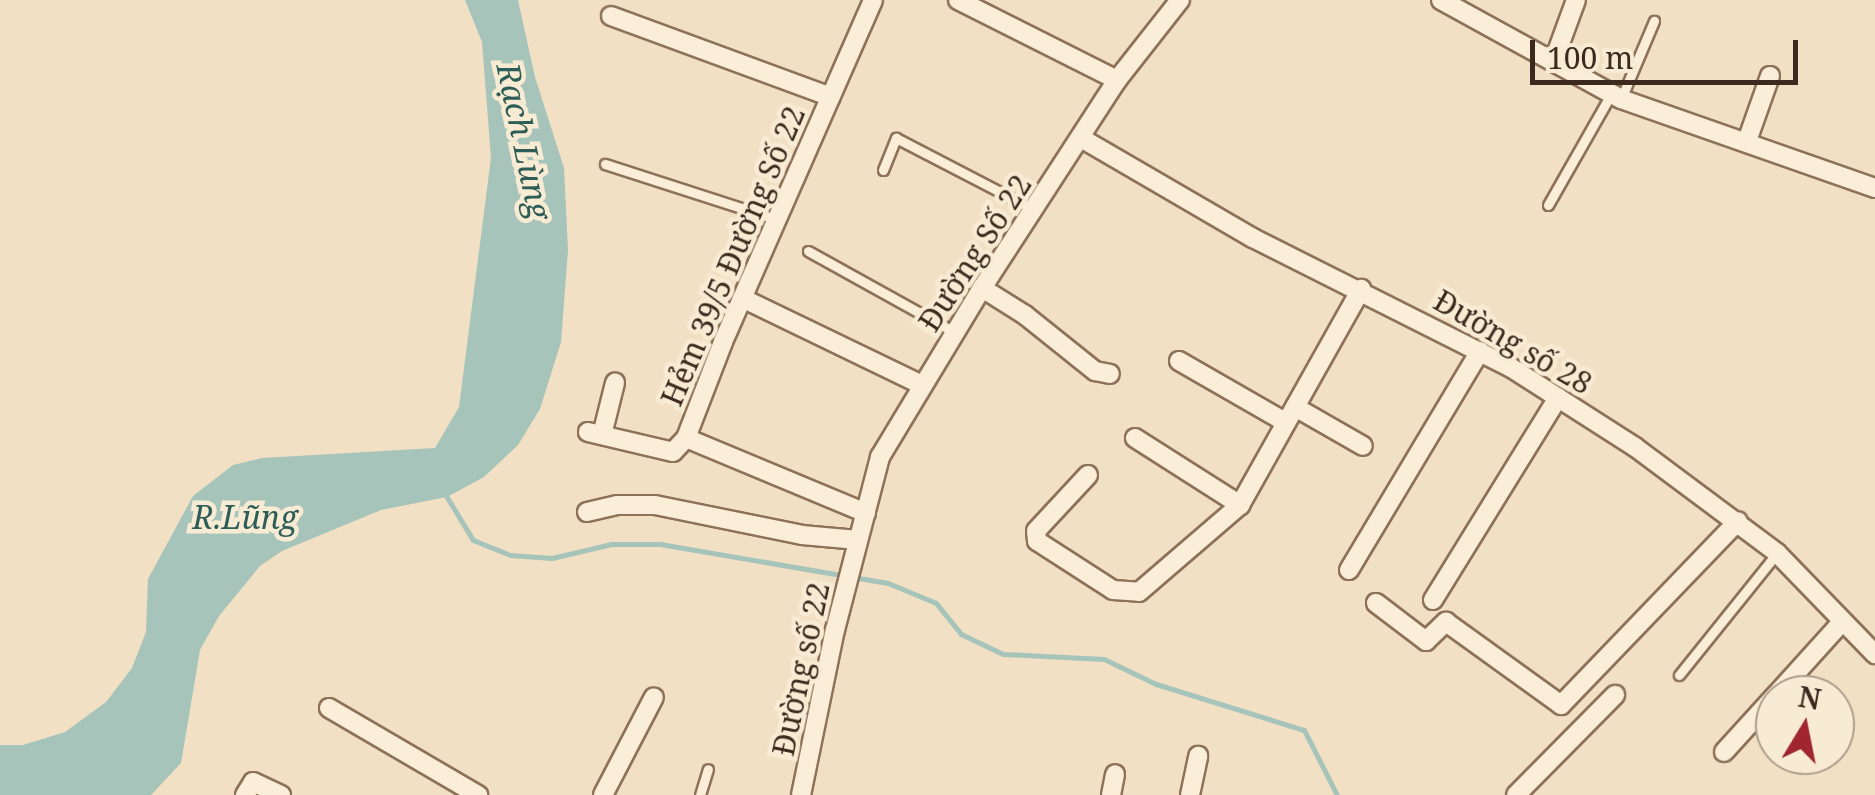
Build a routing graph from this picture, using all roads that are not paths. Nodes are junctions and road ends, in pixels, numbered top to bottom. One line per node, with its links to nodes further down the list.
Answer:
1 (874, 0): 12 (street, Hẻm 39/5 Đường Số 22)
2 (958, 0): 10 (street)
3 (1180, 0): 10 (street, Đường Số 22)
4 (1441, 0): 8 (street)
5 (1576, 0): 8 (street)
6 (611, 16): 12 (street, Hẻm 39/5 Đường Số 22)
7 (1654, 21): 11 (lane)
8 (1554, 60): 11 (street)
9 (1770, 76): 14 (street)
10 (1117, 80): 13 (street, Đường Số 22)
11 (1616, 96): 14 (street); 18 (lane)
12 (831, 97): 20 (street, Hẻm 39/5 Đường Số 22)
13 (1081, 138): 19 (street, Đường Số 22); 23 (street, Đường số 28)
14 (1746, 140): 17 (street)
15 (605, 164): 20 (lane)
16 (883, 170): 19 (lane)
17 (1875, 188)
18 (1548, 205)
19 (1035, 210): 22 (street, Đường Số 22)
20 (780, 221): 24 (street, Hẻm 39/5 Đường Số 22)
21 (808, 250): 25 (lane)
22 (982, 288): 25 (street, Đường Số 22); 28 (street)
23 (1361, 290): 26 (street, Đường số 28); 32 (street)
24 (744, 299): 30 (street); 33 (street, Hẻm 39/5 Đường Số 22)
25 (954, 332): 30 (street, Đường Số 22)
26 (1480, 351): 31 (street, Đường số 28); 43 (street)
27 (1179, 360): 32 (street)
28 (1110, 374)
29 (616, 383): 33 (street)
30 (922, 386): 39 (street, Đường Số 22)
31 (1558, 398): 40 (street, Đường số 28); 44 (street)
32 (1290, 415): 35 (street); 37 (street)
33 (686, 438): 39 (street)
34 (1135, 438): 37 (street)
35 (1364, 446)
36 (1088, 474): 37 (street)
37 (1240, 505)
38 (587, 512): 41 (street)
39 (866, 514): 41 (street, Đường Số 22)
40 (1738, 521): 42 (street, Đường số 28); 45 (street)
41 (856, 547): 63 (street, Đường số 22)
42 (1778, 553): 46 (street, Đường số 28); 49 (lane)
43 (1349, 570)
44 (1433, 600)
45 (1376, 603)
46 (1842, 622): 47 (street, Đường số 28); 48 (street)
47 (1875, 654)
48 (1795, 675)
49 (1679, 676)
50 (1615, 695): 66 (street)
51 (654, 697): 61 (street)
52 (329, 708): 60 (street)
53 (1755, 719): 54 (street)
54 (1724, 752)
55 (1198, 756): 65 (street)
56 (708, 769): 62 (lane)
57 (1115, 774): 64 (street)
58 (245, 795): 59 (street)
59 (281, 795)
60 (478, 795)
61 (603, 795)
62 (700, 795)
63 (801, 795)
64 (1111, 795)
65 (1190, 795)
66 (1516, 795)

